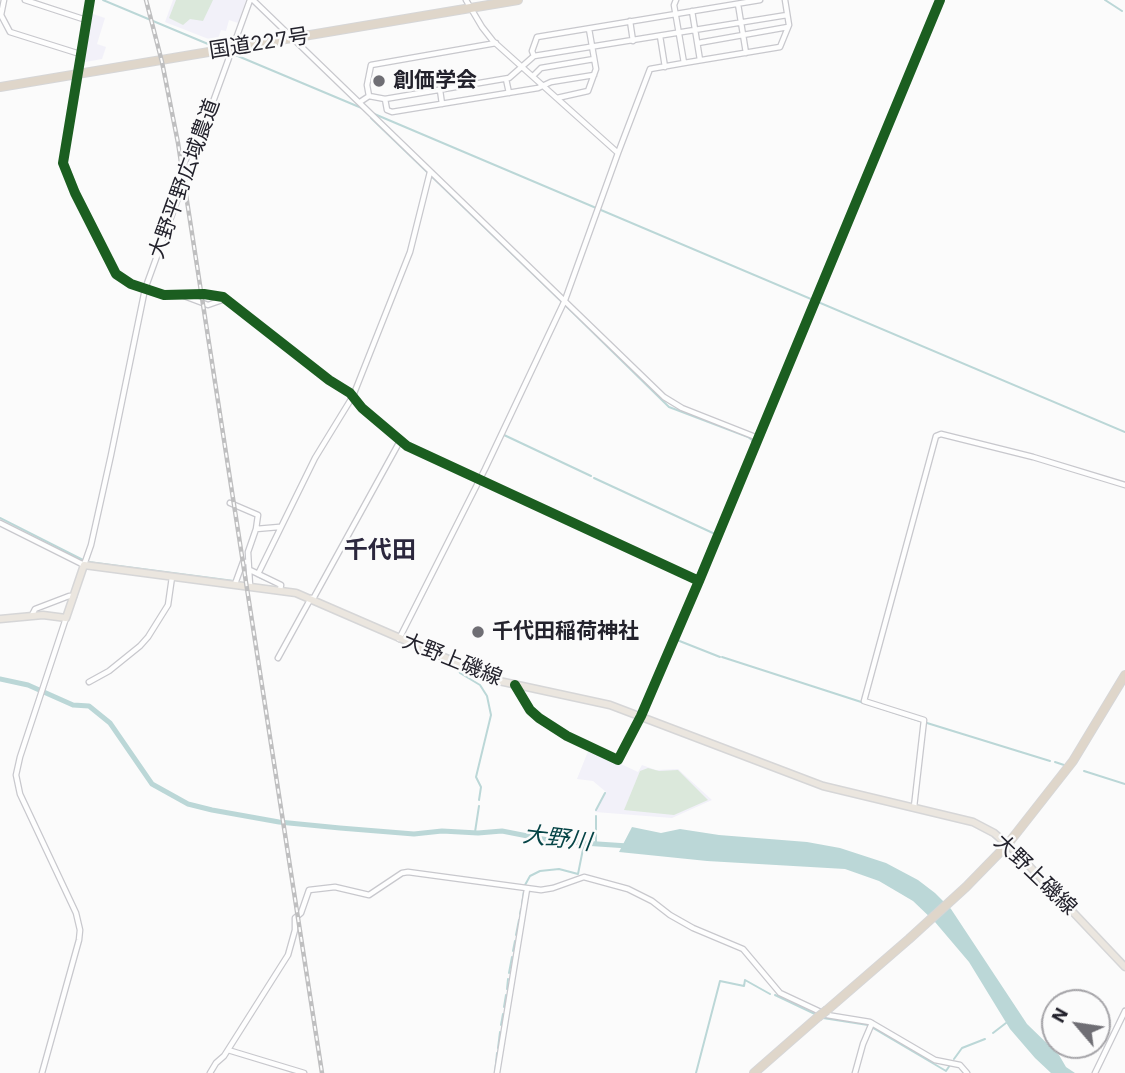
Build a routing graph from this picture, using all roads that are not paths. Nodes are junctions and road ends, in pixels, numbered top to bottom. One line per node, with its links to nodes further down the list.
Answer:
1 (4, 0): 32 (street)
2 (25, 0): 16 (street)
3 (90, 0): 16 (street)
4 (252, 0): 24 (street); 29 (street, 大野平野広域農道)
5 (492, 0): 11 (highway, 国道227号)
6 (518, 0): 11 (highway, 国道227号)
7 (676, 0): 14 (street)
8 (760, 0): 12 (street)
9 (785, 0): 15 (street)
10 (940, 0): 59 (street)
11 (468, 4): 24 (highway, 国道227号); 27 (street)
12 (738, 4): 13 (street); 18 (street)
13 (692, 11): 14 (street); 21 (street)
14 (676, 14): 17 (street); 22 (street)
15 (787, 15): 18 (street); 19 (street)
16 (86, 20): 32 (street)
17 (630, 21): 20 (street); 26 (street)
18 (741, 23): 21 (street); 23 (street)
19 (788, 27): 23 (street); 31 (street)
20 (589, 29): 30 (street); 33 (street)
21 (695, 31): 22 (street); 28 (street)
22 (679, 33): 25 (street); 36 (street)
23 (743, 35): 28 (street); 31 (street)
24 (291, 36): 29 (highway, 国道227号); 50 (street)
25 (660, 36): 26 (street); 38 (street)
26 (633, 41): 30 (street)
27 (496, 43): 37 (street); 47 (street)
28 (698, 43): 35 (street)
29 (234, 46): 39 (highway, 国道227号); 54 (street, 大野平野広域農道)
30 (592, 48): 33 (street); 34 (street)
31 (746, 53): 35 (street)
32 (80, 54): 39 (street)
33 (534, 56): 37 (street)
34 (594, 59): 40 (street); 41 (street)
35 (700, 60): 36 (street)
36 (684, 63): 38 (street)
37 (522, 66): 41 (street); 42 (street)
38 (664, 67): 52 (street)
39 (77, 72): 43 (highway, 国道227号); 54 (street)
40 (594, 75): 44 (street); 48 (street)
41 (533, 76): 44 (street)
42 (506, 79): 45 (street); 46 (street)
43 (0, 85)
44 (544, 86): 46 (street); 48 (street)
45 (440, 89): 49 (street); 51 (street)
46 (509, 93): 51 (street)
47 (369, 96): 49 (street); 50 (street)
48 (557, 98): 52 (street)
49 (385, 99): 51 (street)
50 (360, 103): 53 (street)
51 (443, 104)
52 (618, 153): 57 (street)
53 (430, 173): 57 (street); 58 (street)
54 (145, 289): 55 (street); 68 (street, 大野平野広域農道)
55 (181, 294): 56 (street); 56 (street)
56 (226, 299): 58 (street)
57 (565, 300): 59 (street); 61 (street)
58 (353, 396): 60 (street); 65 (street)
59 (758, 438): 72 (street)
60 (400, 441): 61 (street); 77 (street)
61 (480, 478): 72 (street); 81 (street)
62 (1125, 485): 87 (street)
63 (230, 503): 66 (street)
64 (0, 523): 68 (street)
65 (280, 527): 66 (street); 70 (street)
66 (256, 529): 67 (street)
67 (248, 562): 69 (street); 73 (street)
68 (84, 565): 71 (main road, 大野上磯線); 76 (main road)
69 (249, 569): 70 (street); 74 (street)
70 (258, 573): 75 (street)
71 (172, 576): 73 (main road, 大野上磯線); 84 (street)
72 (699, 582): 86 (street)
73 (234, 584): 74 (main road, 大野上磯線)
74 (250, 586): 75 (main road, 大野上磯線)
75 (280, 590): 77 (main road, 大野上磯線)
76 (74, 596): 78 (street); 79 (main road)
77 (312, 599): 81 (main road, 大野上磯線); 82 (street)
78 (32, 615): 79 (main road); 80 (main road)
79 (66, 618): 94 (street)
80 (0, 620)
81 (399, 639): 85 (main road, 大野上磯線)
82 (278, 658)
83 (1124, 678): 92 (highway, bridge)
84 (89, 682)
85 (515, 685): 86 (main road, 大野上磯線); 86 (street)
86 (641, 716): 87 (main road, 大野上磯線)
87 (915, 807): 89 (main road, 大野上磯線)
88 (527, 889): 91 (street); 93 (street); 97 (street)
89 (1125, 967)
90 (1125, 1011): 102 (street)
91 (871, 1025): 100 (street); 101 (street)
92 (796, 1037): 98 (highway); 99 (highway)
93 (228, 1051): 95 (street); 96 (street)
94 (41, 1073)
95 (210, 1073)
96 (304, 1073)
97 (496, 1073)
98 (747, 1073)
99 (754, 1073)
100 (855, 1073)
101 (967, 1073)
102 (1095, 1073)

